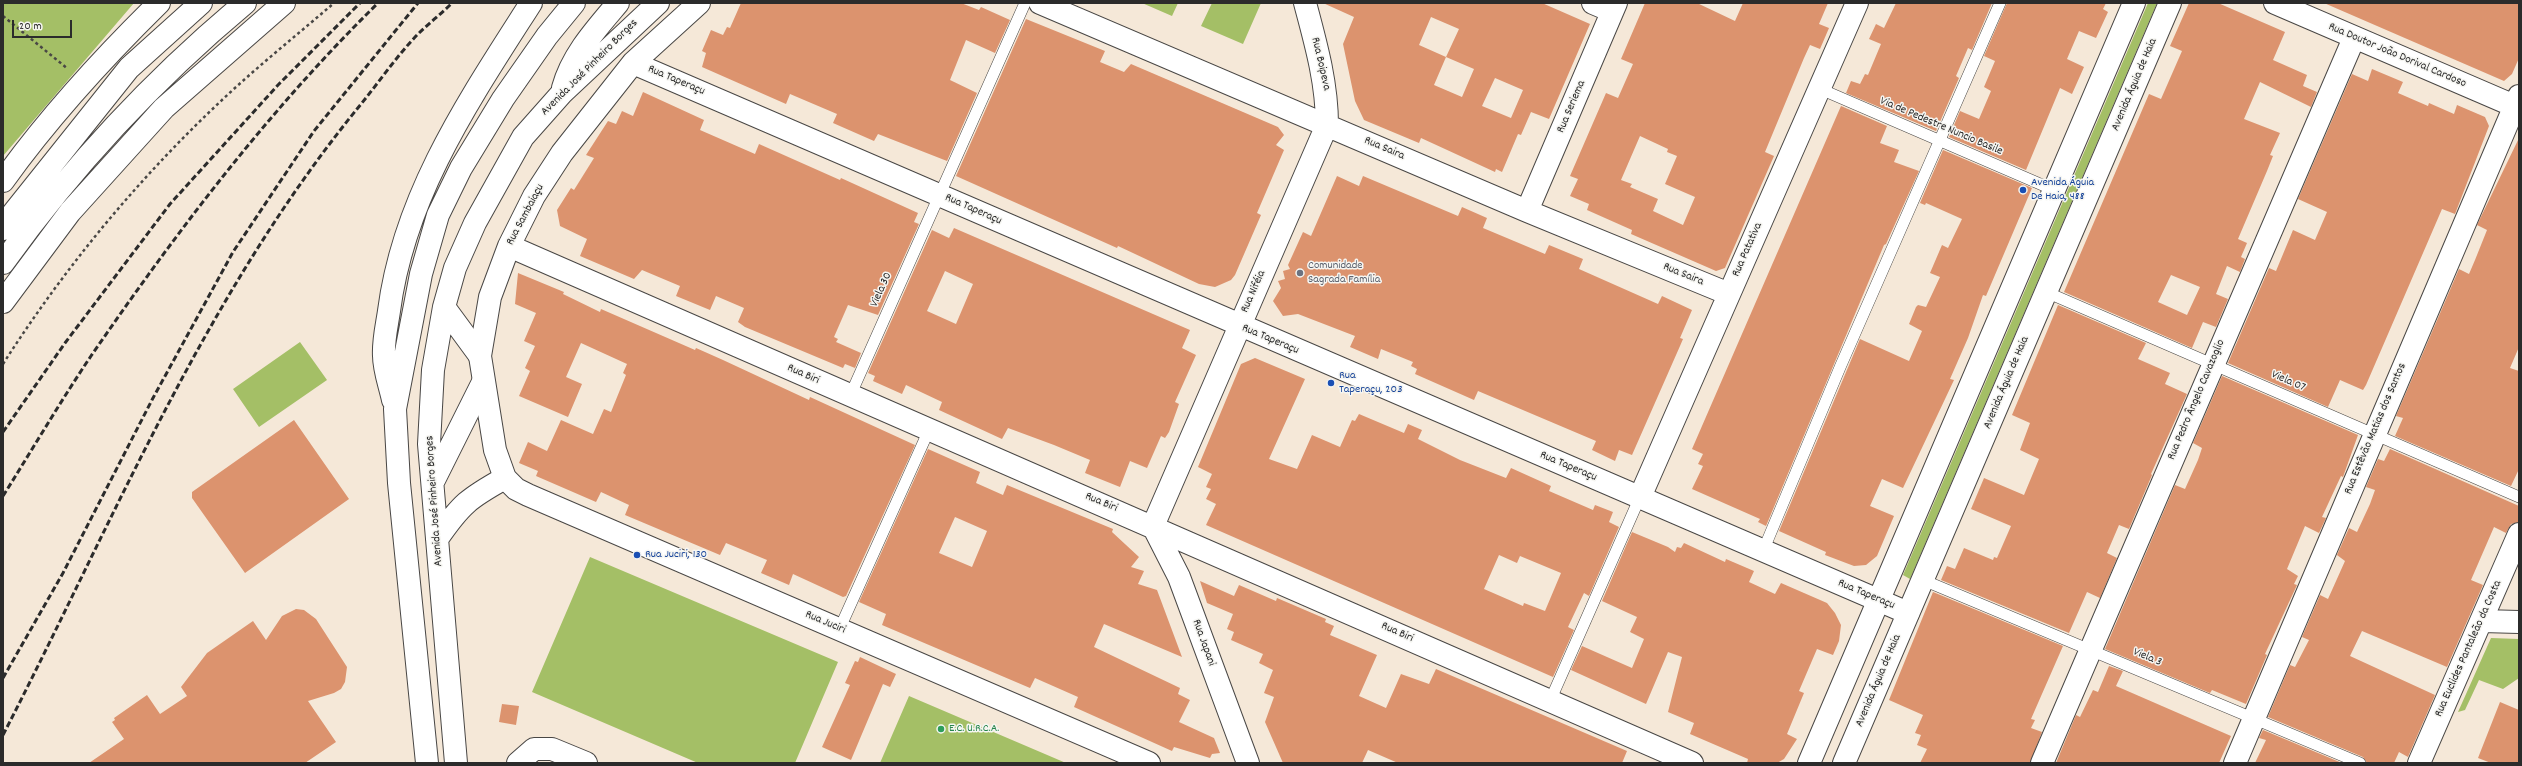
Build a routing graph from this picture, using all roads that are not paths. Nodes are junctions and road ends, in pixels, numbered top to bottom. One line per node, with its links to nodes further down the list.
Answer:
1 (159, 3): 26 (main road)
2 (201, 3): 30 (main road)
3 (245, 3): 32 (main road)
4 (284, 3): 35 (main road)
5 (530, 3): 42 (main road)
6 (574, 3): 42 (main road)
7 (658, 3): 22 (main road, Avenida José Pinheiro Borges)
8 (699, 3): 20 (main road, Rua Sambaiaçu)
9 (1025, 3): 28 (lane, Viela 30)
10 (1040, 3): 24 (main road, Rua Saira)
11 (1305, 3): 24 (main road, Rua Boipeva)
12 (1857, 3): 21 (main road, Rua Patativa)
13 (2000, 3): 25 (lane)
14 (2134, 3): 27 (main road, Avenida Águia de Haia)
15 (2170, 3): 33 (main road, Avenida Águia de Haia)
16 (2275, 3): 19 (main road, Rua Doutor João Dorival Cardoso)
17 (1607, 6): 29 (main road, Rua Seriema)
18 (614, 7): 22 (main road)
19 (2354, 38): 23 (main road, Rua Doutor João Dorival Cardoso); 39 (main road, Rua Pedro Ângelo Cavazoglio)
20 (634, 63): 28 (main road, Rua Taperaçu); 31 (main road, Rua Sambaiaçu)
21 (1818, 88): 25 (lane, Via de Pedestre Nuncio Basile); 34 (main road, Rua Patativa)
22 (562, 93): 36 (main road, Avenida José Pinheiro Borges)
23 (2518, 104): 44 (main road, Rua Estêvão Matias dos Santos)
24 (1327, 125): 29 (main road, Rua Saira); 37 (main road, Rua Niféia)
25 (1941, 140): 27 (lane, Via de Pedestre Nuncio Basile); 52 (lane)
26 (3, 181)
27 (2054, 190): 54 (main road, Avenida Águia de Haia)
28 (938, 195): 37 (main road, Rua Taperaçu); 41 (lane, Viela 30)
29 (1527, 211): 34 (main road, Rua Saira)
30 (3, 229)
31 (508, 246): 38 (main road, Rua Sambaiaçu); 41 (main road, Rua Biri)
32 (3, 263)
33 (2046, 292): 39 (lane, Viela 07); 53 (main road, Avenida Águia de Haia)
34 (1729, 294): 48 (main road, Rua Patativa)
35 (3, 302)
36 (444, 306): 38 (main road); 46 (main road, Avenida José Pinheiro Borges)
37 (1239, 326): 48 (main road, Rua Taperaçu); 49 (main road, Rua Niféia)
38 (480, 356): 40 (main road, Rua Sambaiaçu)
39 (2213, 363): 44 (lane, Viela 07); 58 (main road, Rua Pedro Ângelo Cavazoglio)
40 (483, 382): 45 (main road, Rua Sambaiaçu); 46 (main road)
41 (850, 396): 43 (main road, Rua Biri)
42 (395, 409): 61 (main road)
43 (929, 430): 49 (main road, Rua Biri); 57 (lane)
44 (2374, 434): 47 (lane, Viela 07); 60 (main road, Rua Estêvão Matias dos Santos)
45 (505, 478): 51 (main road); 57 (main road, Rua Juciri)
46 (432, 482): 51 (main road, Avenida José Pinheiro Borges)
47 (2519, 497)
48 (1640, 498): 52 (main road, Rua Taperaçu); 59 (lane)
49 (1153, 526): 59 (main road, Rua Biri); 66 (main road, Rua Japani)
50 (2519, 534): 55 (main road, Rua Euclides Pantaleão da Costa)
51 (437, 539): 62 (main road, Avenida José Pinheiro Borges)
52 (1763, 551): 54 (main road, Rua Taperaçu)
53 (1923, 580): 54 (main road, Avenida Águia de Haia); 58 (lane, Viela 3)
54 (1895, 608): 68 (main road, Avenida Águia de Haia); 69 (main road); 70 (main road, Avenida Águia de Haia)
55 (2482, 621): 56 (main road); 74 (main road, Rua Euclides Pantaleão da Costa)
56 (2519, 622)
57 (839, 630): 65 (main road, Rua Juciri)
58 (2092, 650): 60 (lane, Viela 3); 71 (main road, Rua Pedro Ângelo Cavazoglio)
59 (1550, 701): 67 (main road, Rua Biri)
60 (2255, 717): 72 (main road, Rua Estêvão Matias dos Santos); 73 (lane, Viela 3)
61 (427, 763)
62 (456, 763)
63 (518, 763): 64 (main road)
64 (586, 763)
65 (1149, 763)
66 (1248, 763)
67 (1692, 763)
68 (1809, 763)
69 (1839, 763)
70 (1844, 763)
71 (2042, 763)
72 (2235, 763)
73 (2360, 763)
74 (2419, 763)

